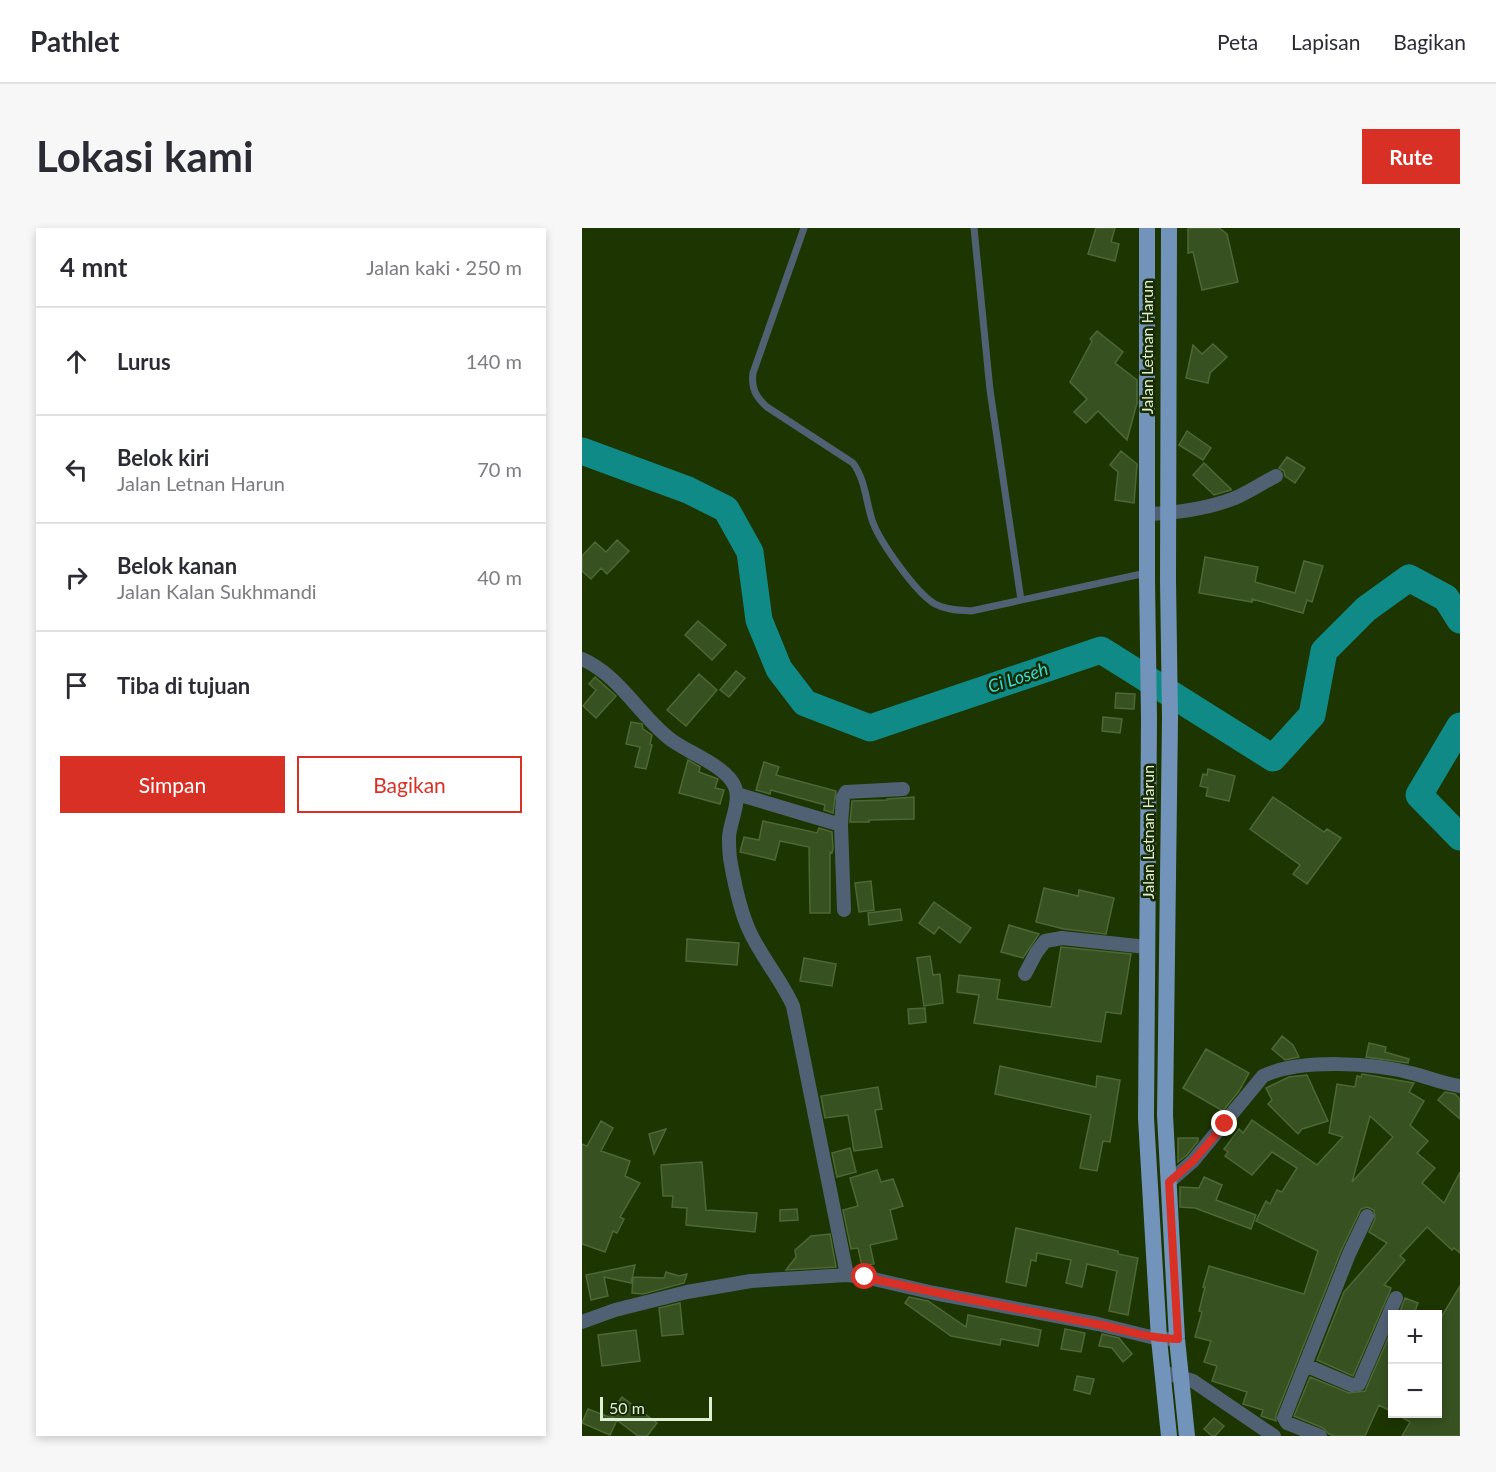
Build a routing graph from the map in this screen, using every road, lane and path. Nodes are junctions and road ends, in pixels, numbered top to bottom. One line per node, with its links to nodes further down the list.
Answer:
1 (804, 228): 9 (lane)
2 (974, 228): 9 (lane)
3 (1147, 228): 7 (main road, Jalan Letnan Harun)
4 (1169, 228): 6 (main road, Jalan Letnan Harun)
5 (1276, 476): 6 (street)
6 (1168, 513): 7 (street); 18 (main road, Jalan Letnan Harun)
7 (1147, 514): 8 (main road, Jalan Letnan Harun)
8 (1147, 576): 9 (lane); 15 (main road, Jalan Letnan Harun)
9 (1021, 600)
10 (582, 659): 12 (street)
11 (903, 789): 13 (street)
12 (737, 794): 13 (street); 20 (street)
13 (841, 825): 14 (street)
14 (844, 910)
15 (1147, 947): 16 (street); 23 (main road, Jalan Letnan Harun)
16 (1025, 974)
17 (1460, 1086): 18 (street)
18 (1169, 1182): 24 (main road, Jalan Letnan Harun)
19 (1367, 1216): 25 (street)
20 (847, 1275): 22 (street); 23 (street)
21 (1396, 1298): 25 (street)
22 (582, 1322)
23 (1159, 1339): 24 (street); 26 (main road, Jalan Letnan Harun)
24 (1178, 1339): 27 (main road, Jalan Letnan Harun)
25 (1305, 1365): 31 (street)
26 (1163, 1372): 27 (street); 28 (main road, Jalan Letnan Harun)
27 (1181, 1376): 29 (main road, Jalan Letnan Harun); 30 (street)
28 (1170, 1436)
29 (1187, 1436)
30 (1274, 1436)
31 (1320, 1436)

